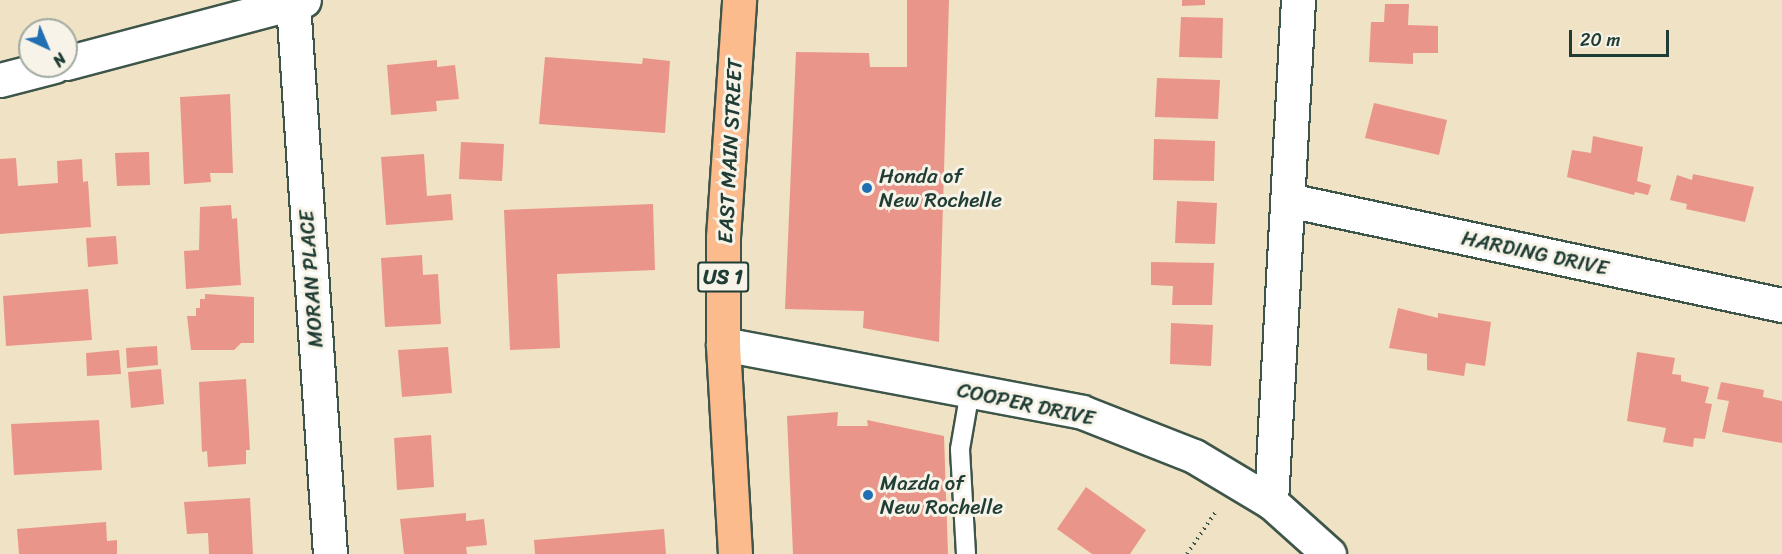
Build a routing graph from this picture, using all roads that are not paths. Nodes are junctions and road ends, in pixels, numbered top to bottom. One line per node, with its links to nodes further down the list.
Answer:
1 (739, 0): 9 (main road, EAST MAIN STREET / US 1)
2 (1298, 0): 7 (street)
3 (298, 2): 4 (street); 12 (street, MORAN PLACE)
4 (78, 60)
5 (18, 75): 6 (street)
6 (0, 80)
7 (1288, 200): 8 (street, HARDING DRIVE); 11 (street)
8 (1782, 305)
9 (723, 344): 10 (street, COOPER DRIVE); 13 (main road, EAST MAIN STREET / US 1)
10 (970, 391): 11 (street, COOPER DRIVE); 14 (lane)
11 (1270, 502): 15 (street, COOPER DRIVE)
12 (330, 554)
13 (735, 554)
14 (966, 554)
15 (1329, 554)

